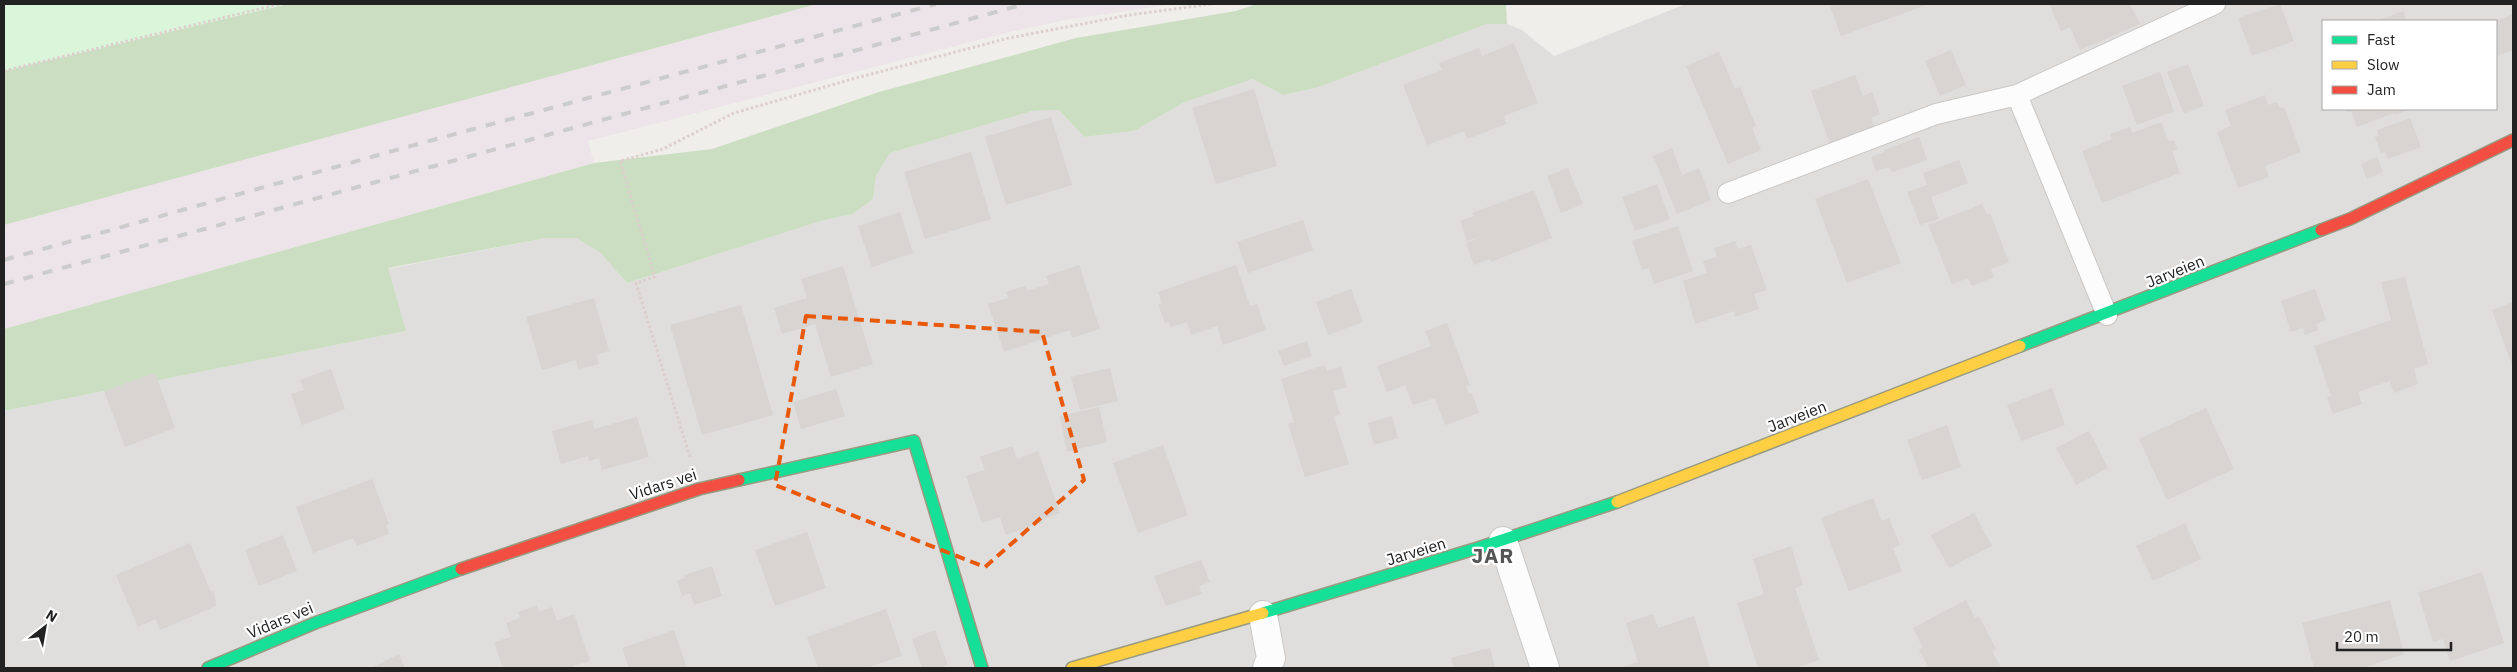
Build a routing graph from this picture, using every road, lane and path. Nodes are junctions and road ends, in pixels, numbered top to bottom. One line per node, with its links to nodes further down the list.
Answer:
1 (280, 4): 4 (path)
2 (1212, 4): 9 (path)
3 (2215, 4): 5 (lane)
4 (4, 71)
5 (2017, 95): 7 (lane); 8 (lane)
6 (2513, 140): 8 (street, Jarveien)
7 (1728, 193)
8 (2107, 315): 10 (street, Jarveien)
9 (700, 489): 12 (street, Vidars vei); 13 (street, Vidars vei)
10 (1503, 541): 11 (street, Jarveien); 16 (street)
11 (1263, 615): 14 (street, Jarveien); 15 (street)
12 (208, 668)
13 (982, 668)
14 (1072, 668)
15 (1267, 668)
16 (1545, 668)

